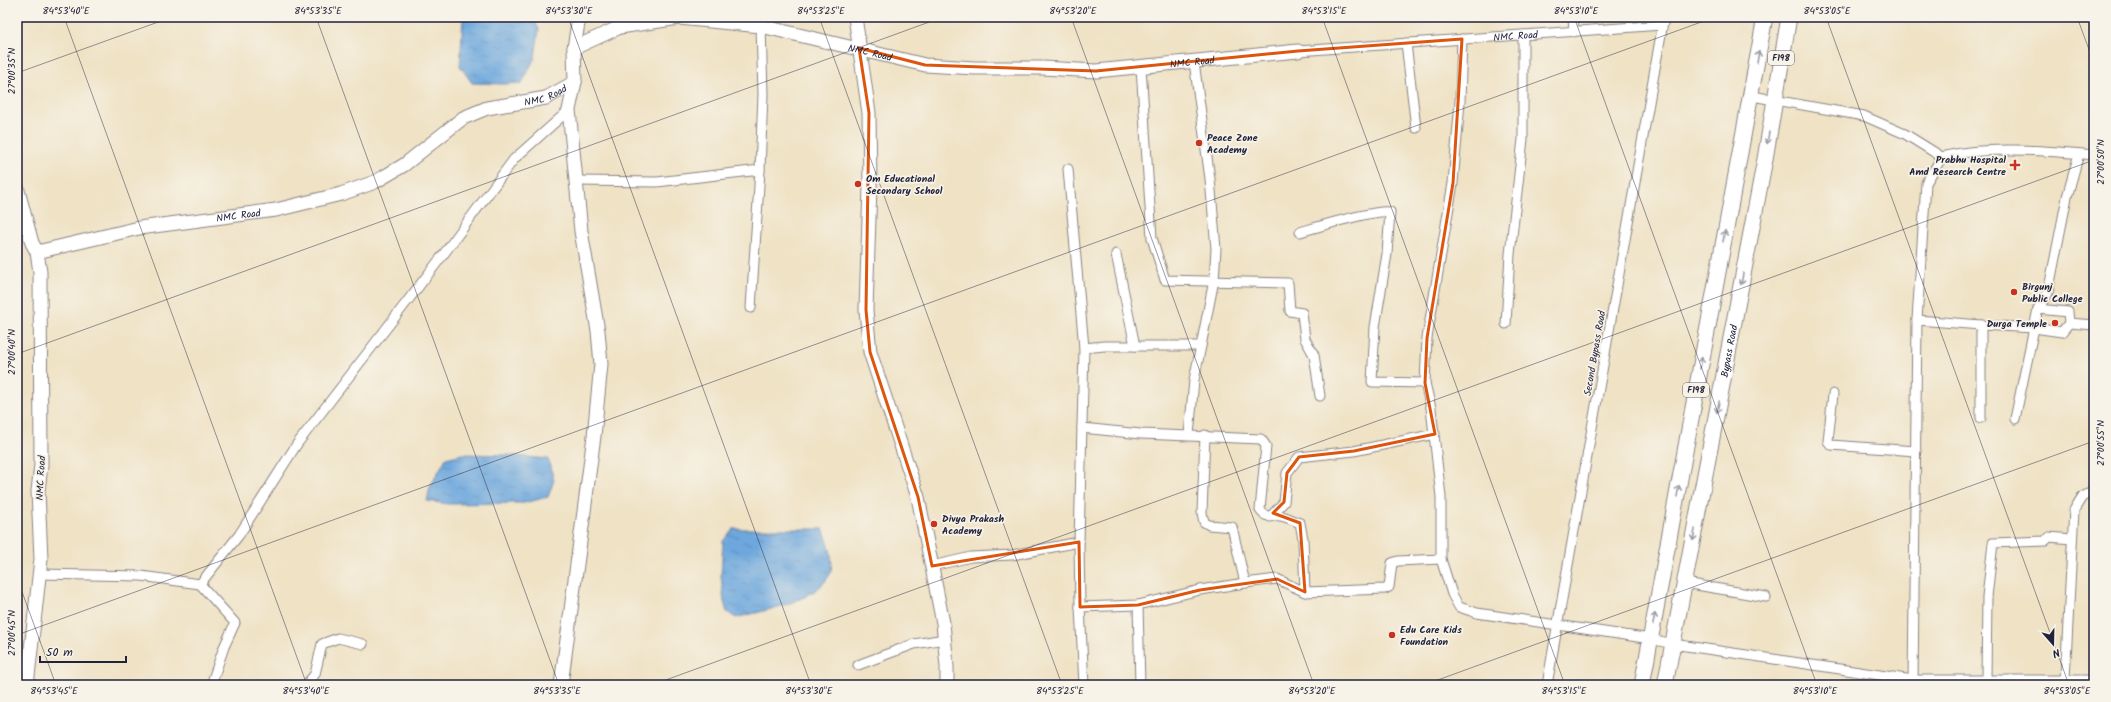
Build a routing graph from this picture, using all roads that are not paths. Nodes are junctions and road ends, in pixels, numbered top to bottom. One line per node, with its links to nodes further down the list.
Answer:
1 (579, 17): 12 (street)
2 (855, 17): 13 (street)
3 (1573, 17): 8 (street)
4 (1765, 17): 18 (main road, F198, one-way to 4)
5 (1789, 17): 19 (main road, Bypass Road / F198)
6 (1663, 21): 8 (street, NMC Road); 69 (street, Second Bypass Road)
7 (761, 26): 12 (street, NMC Road); 13 (street, NMC Road); 26 (street)
8 (1574, 32): 9 (street, NMC Road)
9 (1523, 36): 10 (street, NMC Road); 37 (street)
10 (1462, 39): 11 (street, NMC Road); 45 (street)
11 (1406, 43): 14 (street, NMC Road); 21 (street)
12 (574, 48): 17 (street, NMC Road)
13 (859, 48): 16 (street, NMC Road); 60 (street)
14 (1298, 51): 15 (street, NMC Road)
15 (1194, 62): 16 (street, NMC Road); 33 (street)
16 (1141, 67): 33 (street)
17 (575, 82): 20 (street); 31 (street, NMC Road)
18 (1752, 96): 19 (street); 71 (main road, F198, one-way to 18)
19 (1774, 99): 24 (street); 63 (main road, Bypass Road / F198, one-way to 63)
20 (569, 110): 27 (street); 64 (street)
21 (1416, 128)
22 (2079, 154): 23 (street); 24 (street); 35 (street)
23 (2094, 155)
24 (1942, 157): 36 (street)
25 (1068, 169): 44 (street)
26 (760, 170): 27 (street); 34 (street)
27 (576, 180): 82 (street)
28 (17, 187): 29 (street)
29 (23, 228): 31 (street)
30 (1300, 232): 45 (street)
31 (37, 252): 61 (street, NMC Road)
32 (1116, 254): 42 (street)
33 (1214, 280): 43 (street); 47 (street)
34 (751, 308)
35 (2038, 309): 38 (street); 41 (street)
36 (1917, 320): 39 (street); 54 (street)
37 (1506, 324)
38 (2069, 324): 40 (street); 41 (street)
39 (1981, 325): 41 (street); 48 (street)
40 (2094, 325)
41 (2034, 328): 49 (street)
42 (1135, 346): 43 (street); 44 (street)
43 (1201, 346): 52 (street)
44 (1084, 348): 50 (street)
45 (1425, 383): 51 (street)
46 (1833, 394): 54 (street)
47 (1320, 396)
48 (1982, 418)
49 (2015, 419)
50 (1082, 428): 52 (street); 58 (street)
51 (1435, 434): 56 (street); 59 (street)
52 (1189, 435): 53 (street)
53 (1205, 435): 56 (street); 62 (street)
54 (1916, 451): 78 (street)
55 (2094, 491): 57 (street)
56 (1270, 517): 65 (street)
57 (2072, 538): 75 (street); 76 (street)
58 (1080, 542): 60 (street); 68 (street)
59 (1441, 559): 65 (street); 69 (street)
60 (932, 566): 70 (street)
61 (39, 574): 64 (street); 79 (street, NMC Road)
62 (1245, 582): 65 (street); 67 (street)
63 (1684, 583): 66 (street); 73 (main road, Bypass Road / F198)
64 (200, 584): 80 (street)
65 (1306, 592)
66 (1766, 597)
67 (1138, 606): 68 (street); 85 (street)
68 (1080, 607): 84 (street)
69 (1558, 625): 71 (street); 86 (street, Second Bypass Road)
70 (945, 639): 74 (street); 83 (street)
71 (1651, 639): 73 (street); 87 (main road, F198)
72 (363, 644): 81 (street)
73 (1673, 644): 78 (street); 88 (main road, Bypass Road / F198)
74 (858, 665)
75 (2065, 679): 76 (street); 77 (street)
76 (1986, 680): 78 (street)
77 (2094, 680)
78 (1913, 683)
79 (27, 685)
80 (211, 685)
81 (306, 685)
82 (561, 685)
83 (947, 685)
84 (1084, 685)
85 (1140, 685)
86 (1547, 685)
87 (1642, 685)
88 (1665, 685)

